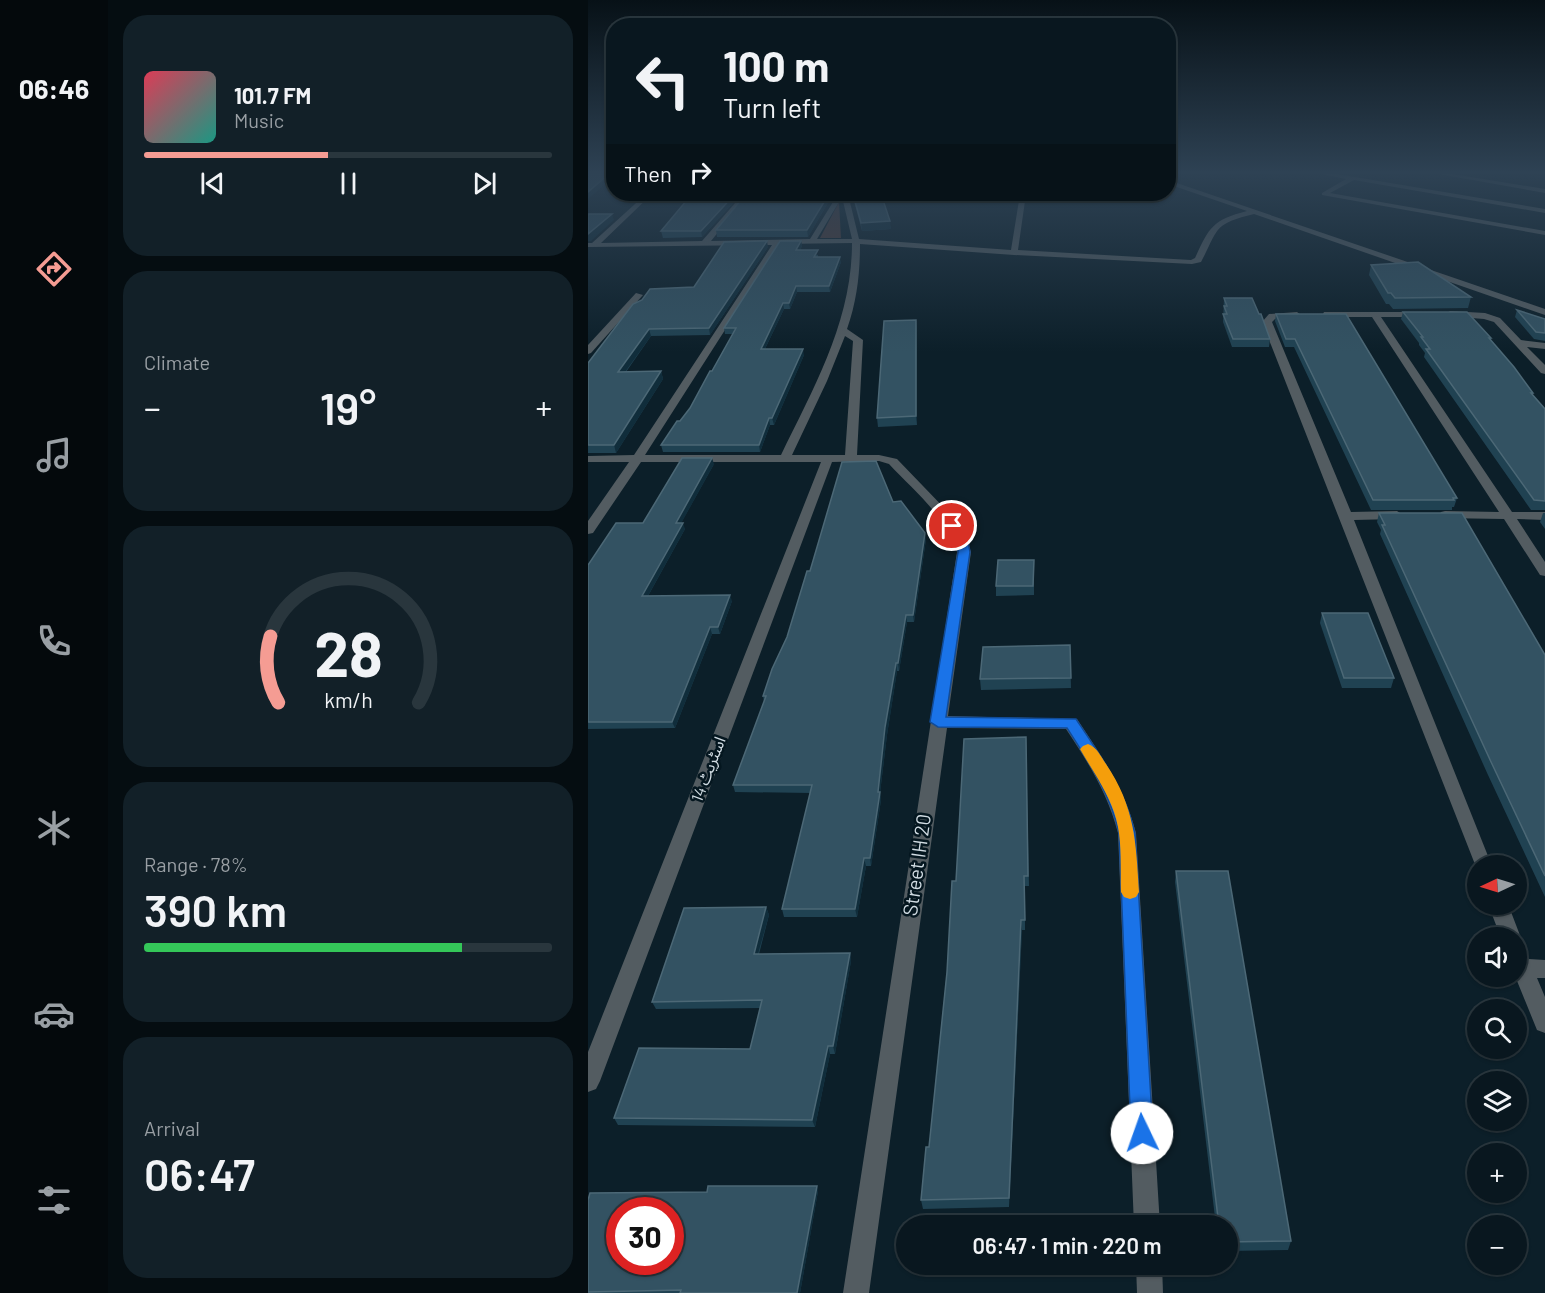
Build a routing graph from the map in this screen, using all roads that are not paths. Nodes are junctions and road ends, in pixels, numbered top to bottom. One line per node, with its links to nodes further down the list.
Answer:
1 (607, 231): 12 (street)
2 (715, 231): 11 (street)
3 (819, 231): 9 (street)
4 (853, 231): 8 (street)
5 (1017, 231): 13 (street)
6 (1211, 231): 13 (street)
7 (1309, 231): 15 (street)
8 (856, 241): 9 (street); 13 (street); 19 (street)
9 (812, 242): 10 (street)
10 (777, 243): 11 (street); 28 (street)
11 (704, 244): 12 (street)
12 (591, 245)
13 (1014, 253)
14 (639, 295): 22 (street)
15 (1545, 312)
16 (1375, 314): 17 (street); 29 (street); 30 (street)
17 (1433, 314)
18 (1445, 314): 20 (street)
19 (843, 330): 24 (street); 25 (street)
20 (1520, 343): 21 (street); 23 (street)
21 (1545, 346)
22 (588, 351)
23 (1545, 371)
24 (851, 457): 26 (street); 34 (street, Street IH 20)
25 (785, 458): 26 (street); 28 (street)
26 (828, 458): 40 (street, اسٹریٹ 14)
27 (588, 459): 28 (street)
28 (637, 459): 32 (street)
29 (1509, 515): 30 (street); 31 (street); 33 (street)
30 (1346, 516): 35 (street)
31 (1545, 516)
32 (588, 530)
33 (1545, 572)
34 (938, 722): 41 (street); 43 (street, Street IH 20)
35 (1479, 855)
36 (1527, 963): 37 (street)
37 (1545, 969)
38 (1527, 978): 39 (street)
39 (1545, 1023)
40 (588, 1081)
41 (1146, 1215)
42 (1149, 1275): 44 (street)
43 (856, 1293)
44 (1150, 1293)

